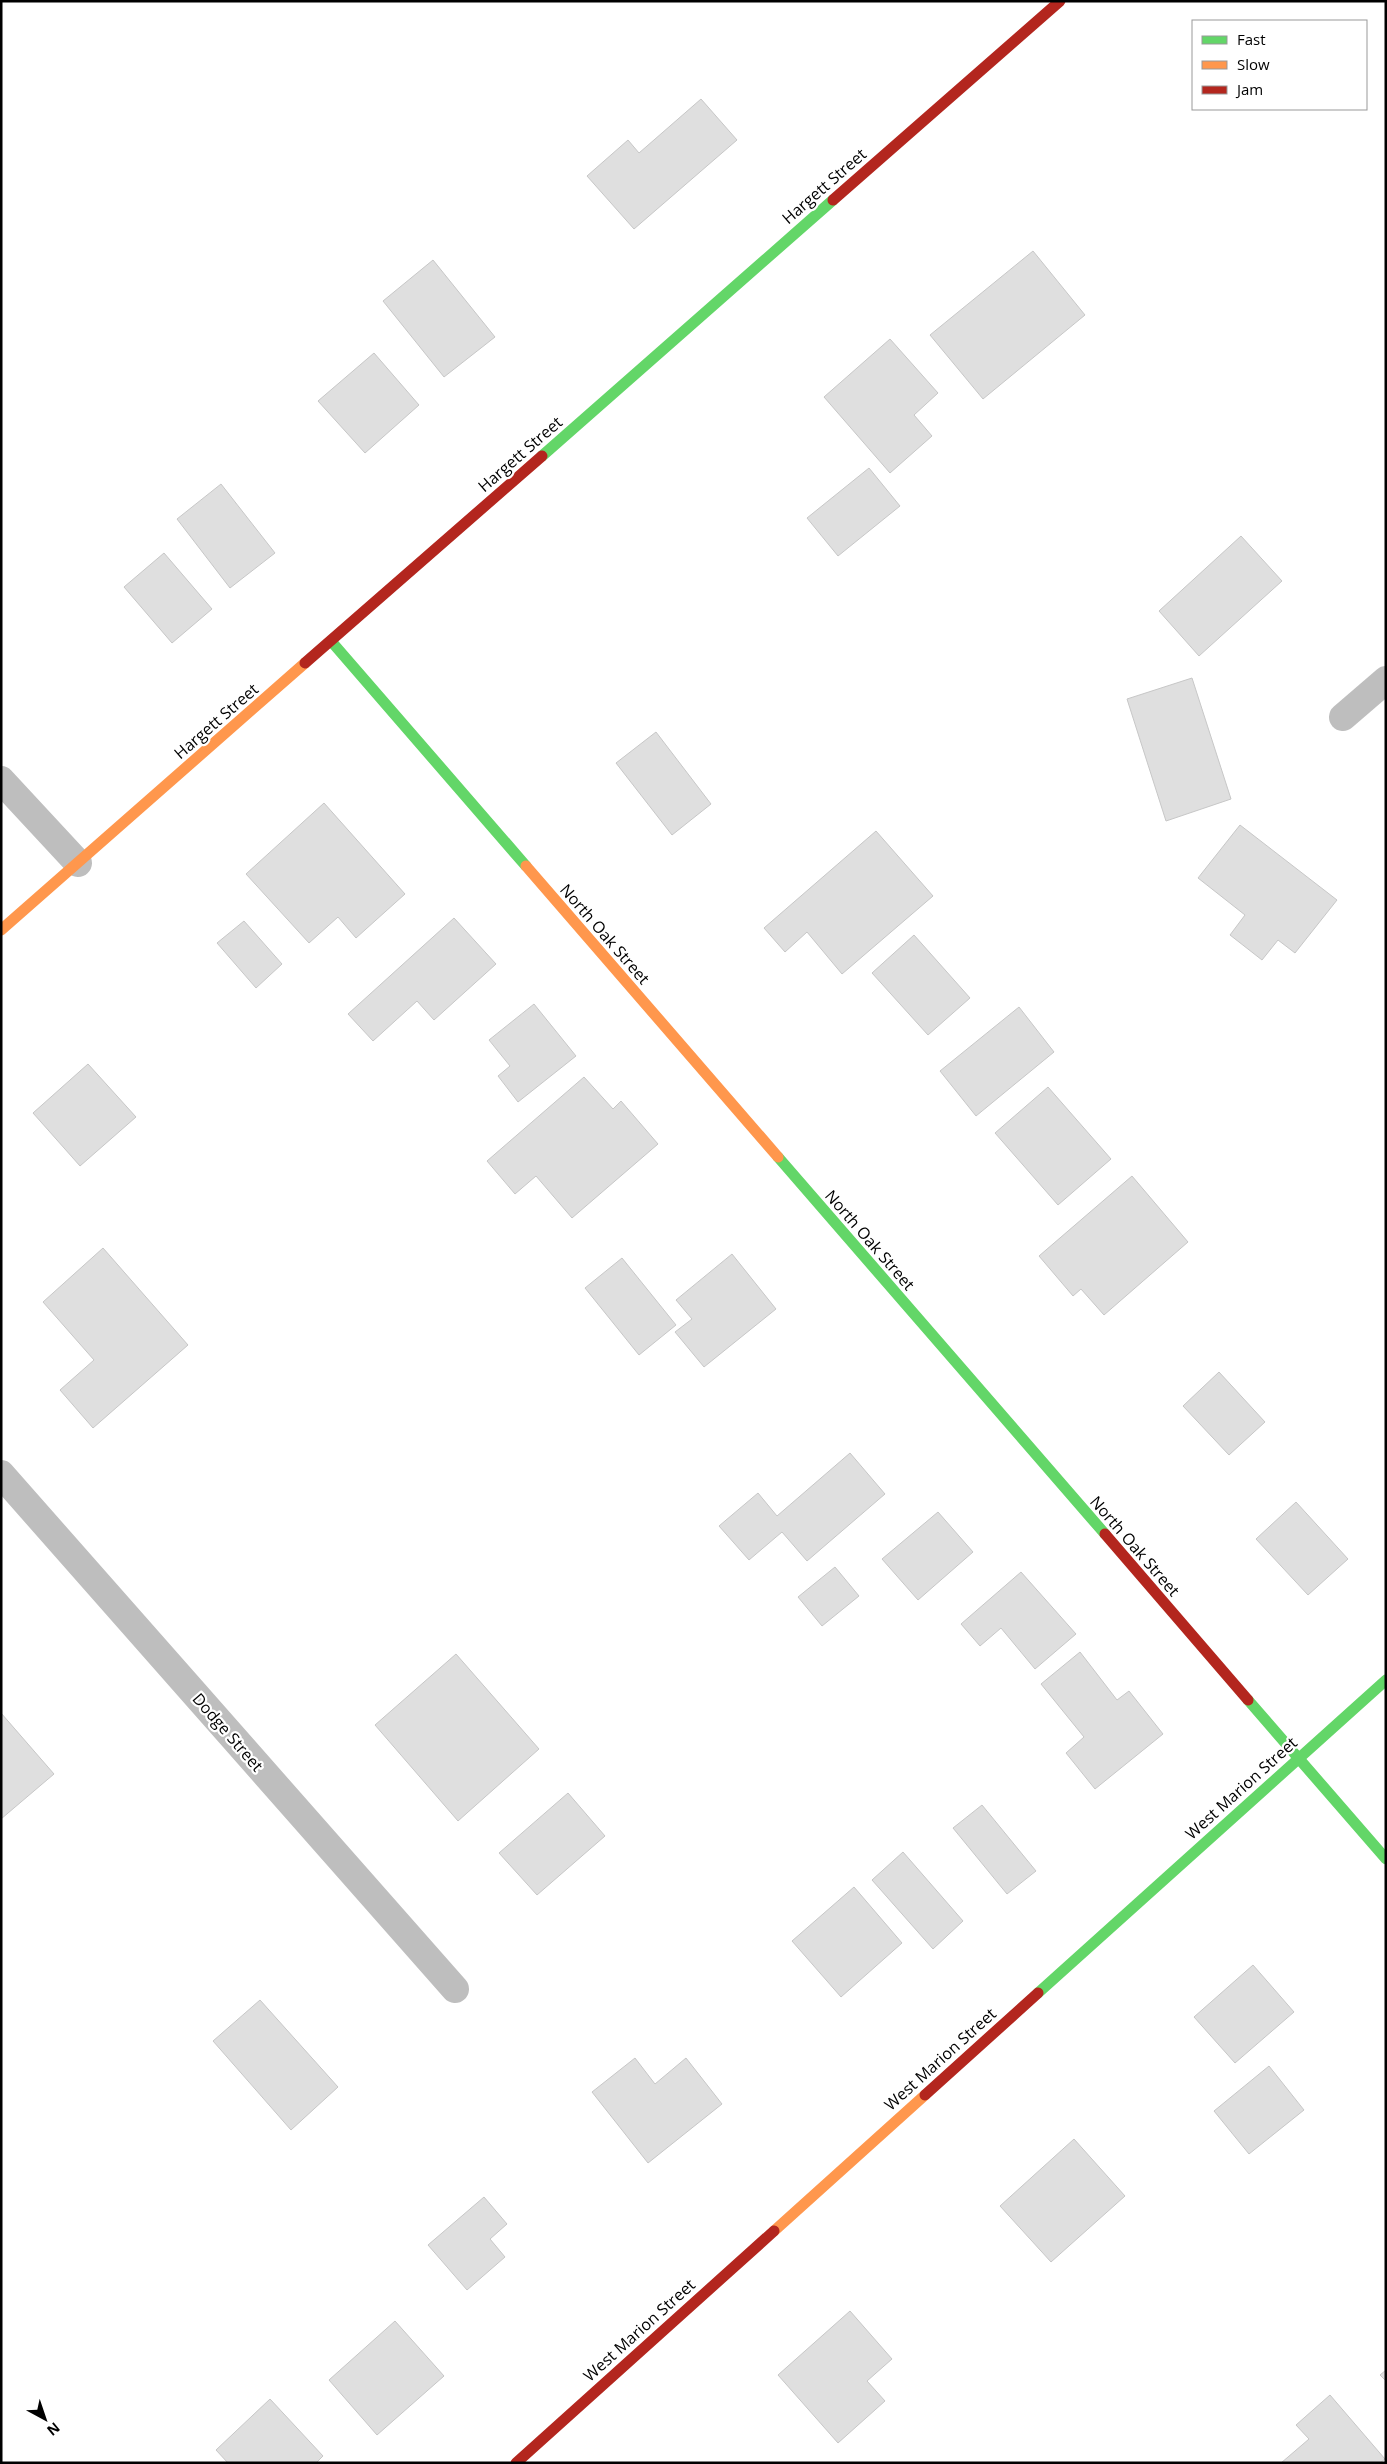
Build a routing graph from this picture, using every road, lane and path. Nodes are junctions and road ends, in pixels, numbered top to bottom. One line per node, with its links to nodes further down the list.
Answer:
1 (1060, 1): 2 (street, Hargett Street)
2 (331, 641): 6 (street, Hargett Street); 10 (street, North Oak Street)
3 (1386, 680): 4 (street)
4 (1343, 717)
5 (1, 780): 6 (street)
6 (78, 863): 7 (street, Hargett Street)
7 (1, 930)
8 (1, 1474): 12 (street, Dodge Street)
9 (1386, 1680): 10 (street, West Marion Street)
10 (1297, 1759): 11 (street, North Oak Street); 13 (street, West Marion Street)
11 (1386, 1859)
12 (455, 1989)
13 (516, 2463)

